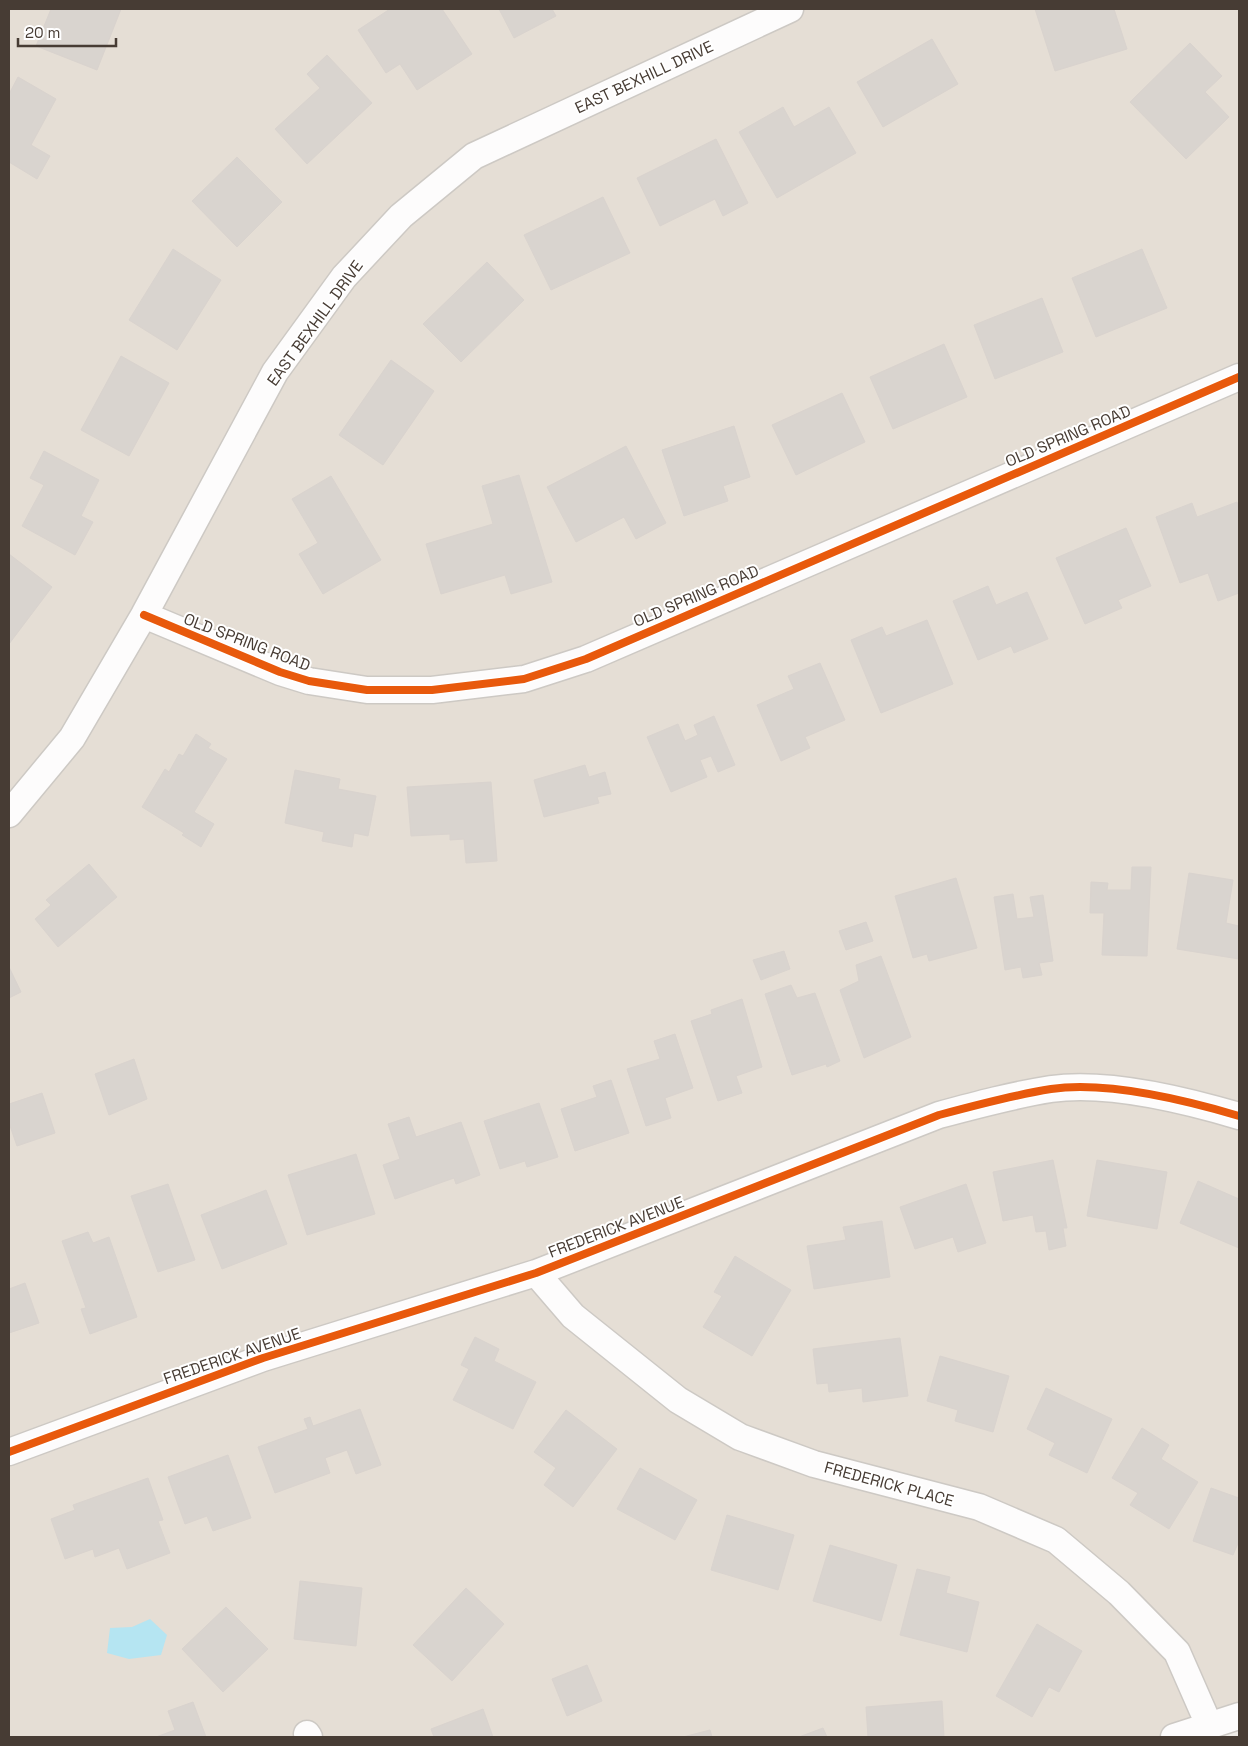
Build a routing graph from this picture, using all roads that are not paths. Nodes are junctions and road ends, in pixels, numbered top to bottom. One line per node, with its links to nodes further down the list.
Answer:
1 (790, 9): 3 (street, EAST BEXHILL DRIVE)
2 (1239, 377): 3 (street, OLD SPRING ROAD)
3 (144, 616): 4 (street, EAST BEXHILL DRIVE)
4 (9, 814)
5 (1239, 1116): 6 (street, FREDERICK AVENUE)
6 (536, 1273): 7 (street, FREDERICK AVENUE); 9 (street, FREDERICK PLACE)
7 (9, 1452)
8 (1239, 1716): 9 (street)
9 (1209, 1725): 10 (street)
10 (1174, 1737)

